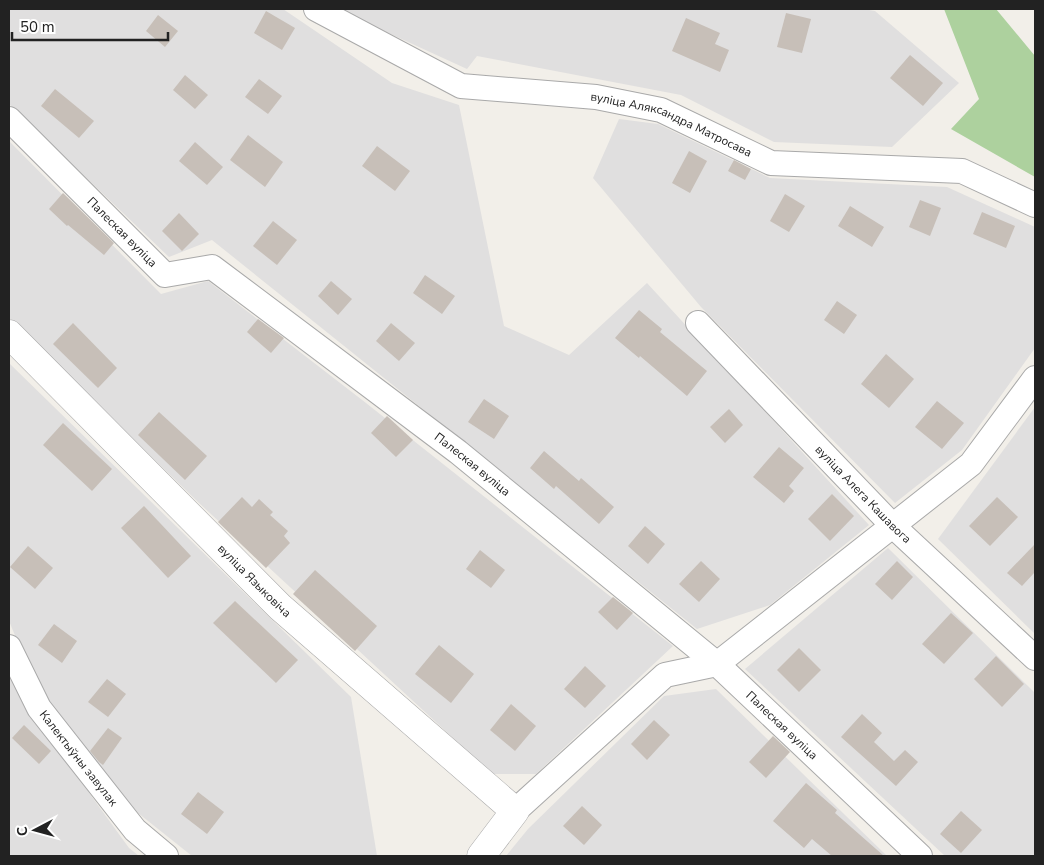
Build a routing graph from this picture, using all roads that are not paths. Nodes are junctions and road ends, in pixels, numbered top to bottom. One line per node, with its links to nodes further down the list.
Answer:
1 (316, 9): 3 (street, вуліца Аляксандра Матросава)
2 (9, 119): 10 (street, Палеская вуліца)
3 (1035, 205)
4 (698, 322): 7 (street, вуліца Алега Кашавога)
5 (9, 334): 11 (street, вуліца Языковіча)
6 (1035, 378): 7 (street)
7 (893, 526): 9 (street, вуліца Алега Кашавога); 10 (street)
8 (9, 647): 12 (street, Калектыўны завулак)
9 (1035, 658)
10 (717, 664): 11 (street); 14 (street, Палеская вуліца)
11 (516, 811): 13 (street)
12 (166, 856)
13 (480, 856)
14 (920, 856)

